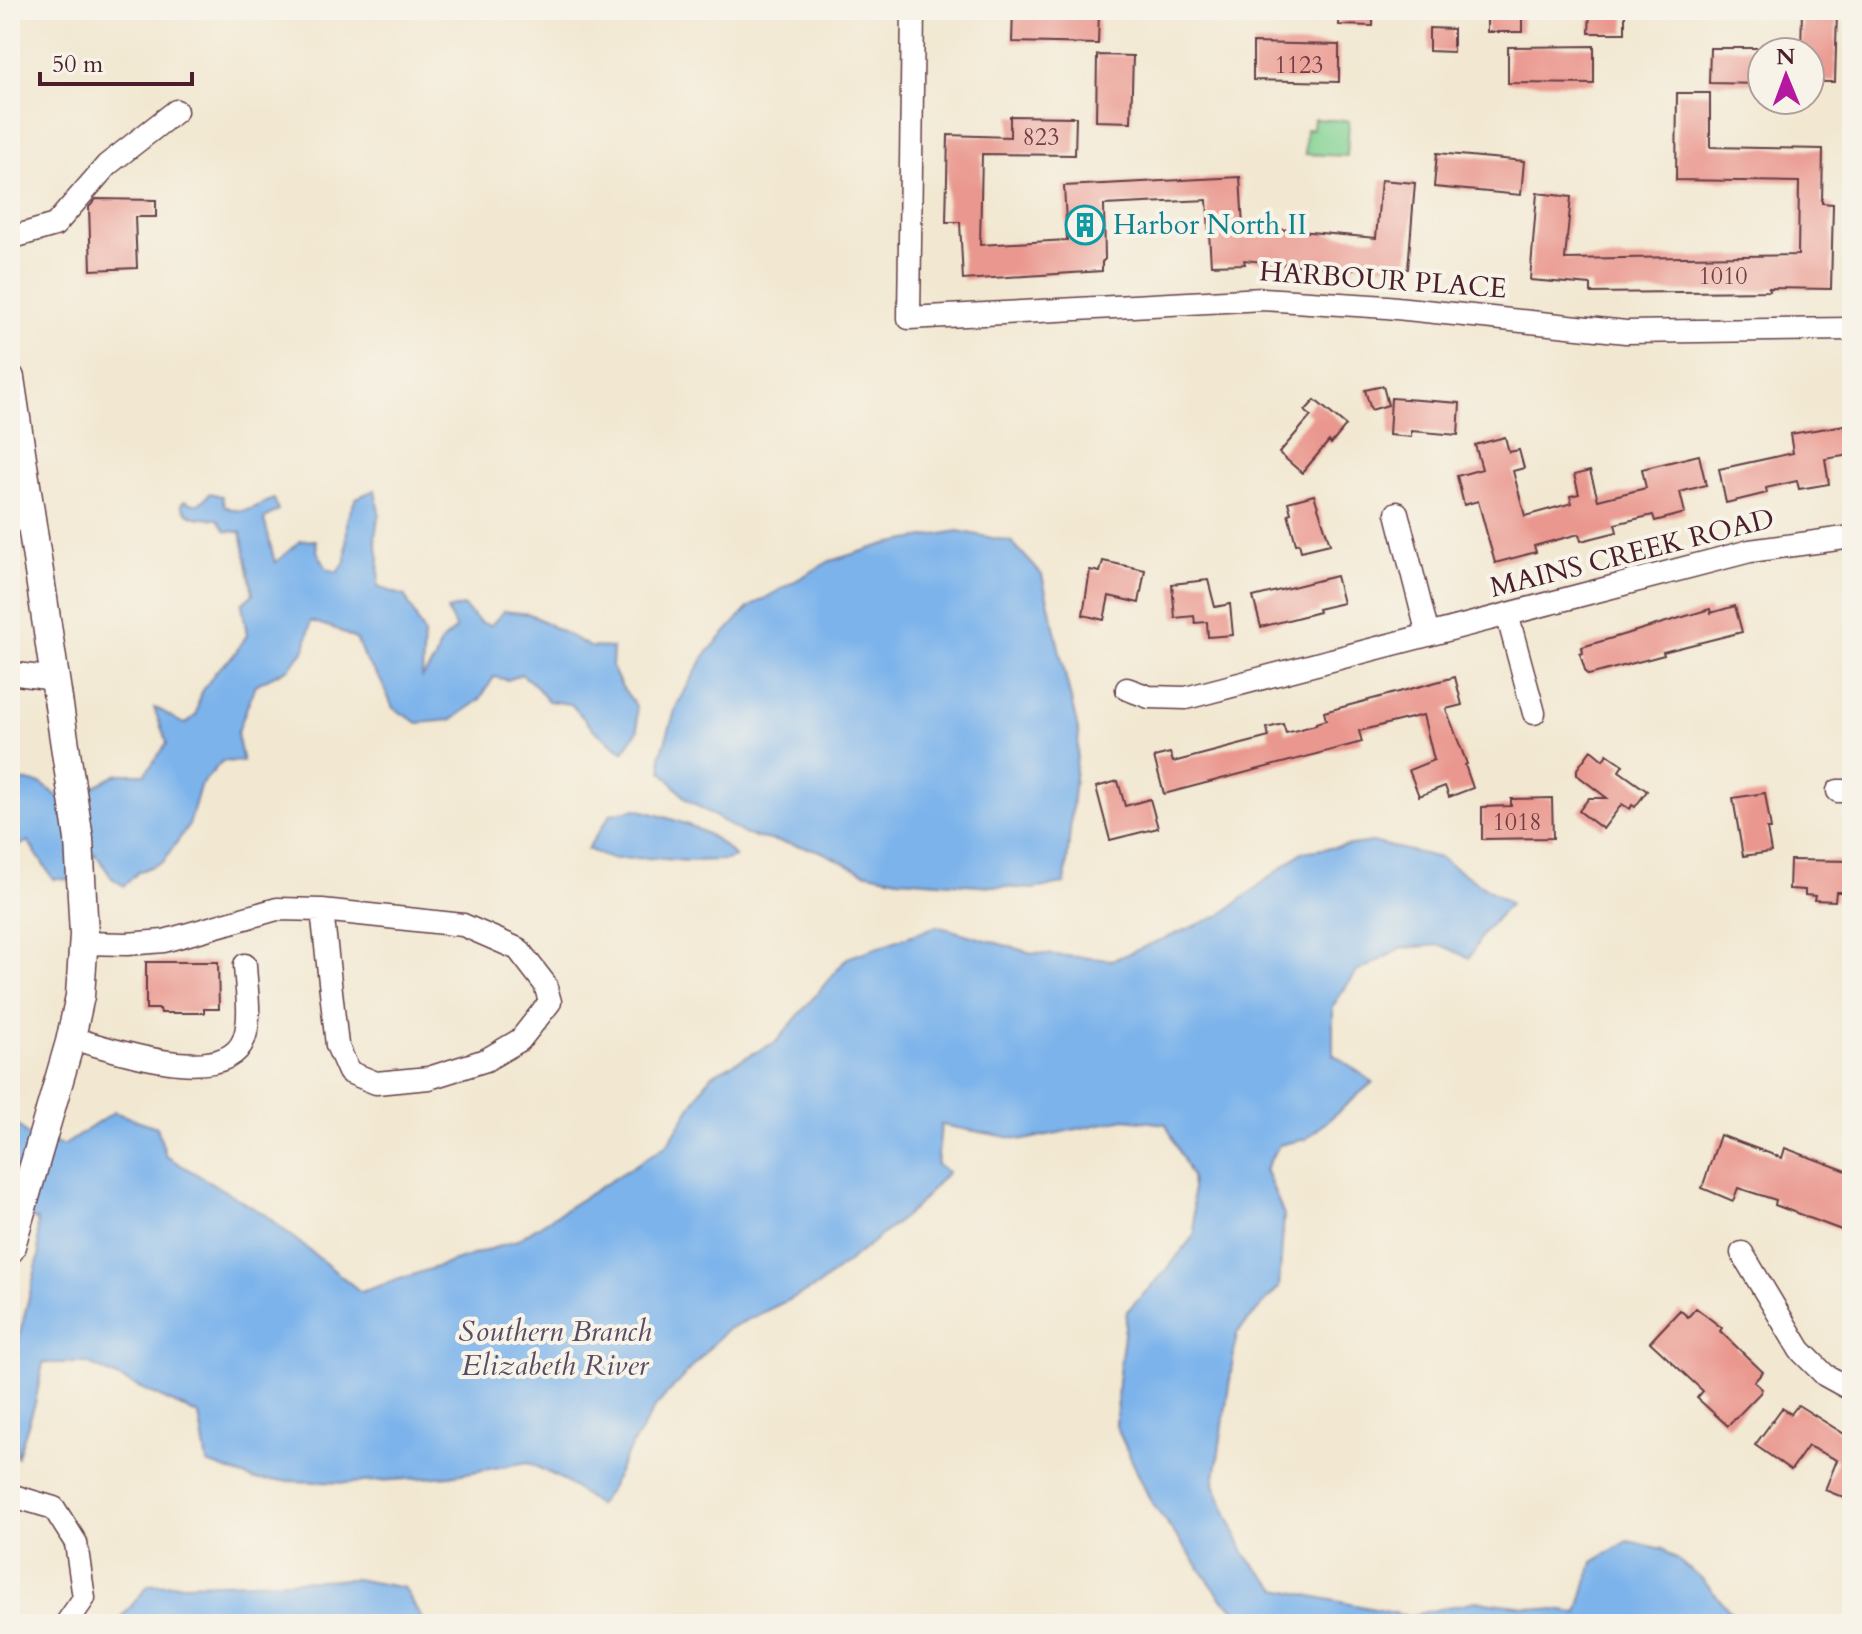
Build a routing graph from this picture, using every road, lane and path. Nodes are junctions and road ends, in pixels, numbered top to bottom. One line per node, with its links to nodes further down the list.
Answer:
1 (913, 10): 4 (street, HARBOUR PLACE)
2 (176, 111): 3 (street)
3 (10, 238)
4 (1852, 329)
5 (10, 378): 11 (main road)
6 (1397, 513): 9 (street)
7 (1852, 537): 8 (street, MAINS CREEK ROAD)
8 (1507, 614): 9 (street, MAINS CREEK ROAD); 13 (street)
9 (1428, 635): 12 (street, MAINS CREEK ROAD)
10 (10, 673): 11 (street)
11 (54, 679): 15 (main road)
12 (1127, 689)
13 (1534, 713)
14 (322, 910): 14 (street); 15 (street)
15 (84, 943): 17 (main road)
16 (245, 965): 17 (street)
17 (71, 1038): 18 (main road)
18 (10, 1249)
19 (1742, 1253): 20 (street)
20 (1852, 1390)
21 (10, 1495): 22 (street)
22 (66, 1624)

